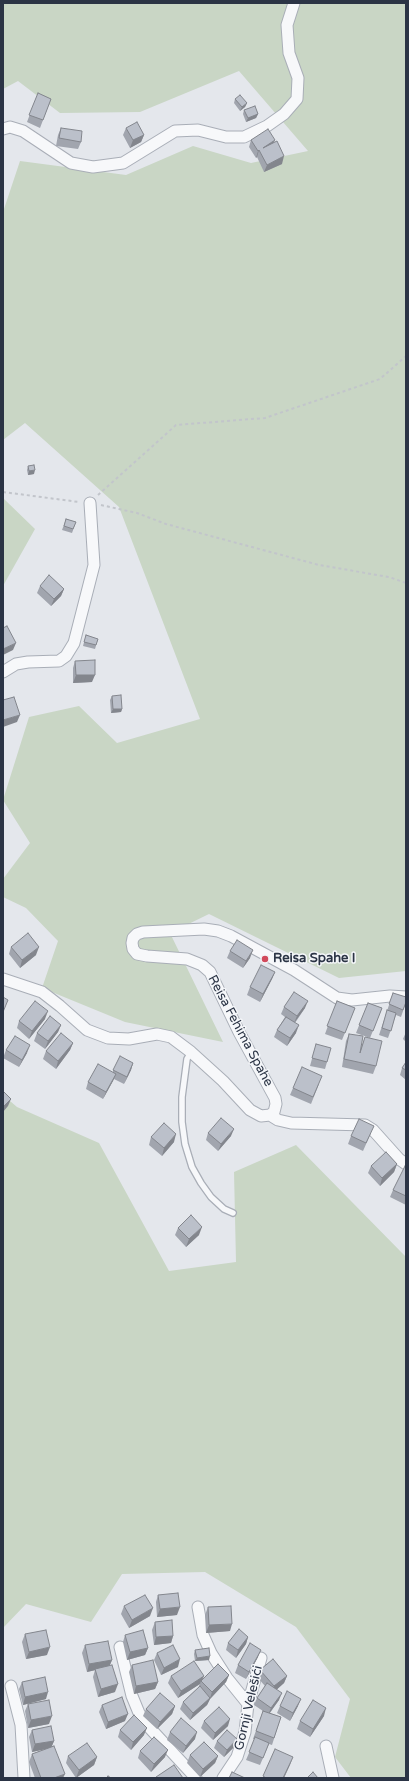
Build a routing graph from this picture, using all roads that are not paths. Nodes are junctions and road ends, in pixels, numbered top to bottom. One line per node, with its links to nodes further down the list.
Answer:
1 (294, 3): 2 (street)
2 (3, 129)
3 (90, 503): 4 (street)
4 (3, 672)
5 (3, 979): 7 (street)
6 (406, 997): 8 (street, Reisa Fehima Spahe)
7 (191, 1052): 8 (street); 10 (lane)
8 (270, 1115): 9 (street)
9 (406, 1164)
10 (233, 1213)
11 (198, 1607): 15 (street)
12 (120, 1647): 18 (street)
13 (261, 1658): 15 (street, Gornji Velešići)
14 (11, 1686): 17 (street)
15 (248, 1704): 19 (street, Gornji Velešići)
16 (326, 1746): 20 (street)
17 (24, 1778)
18 (196, 1778)
19 (223, 1778)
20 (333, 1778)

